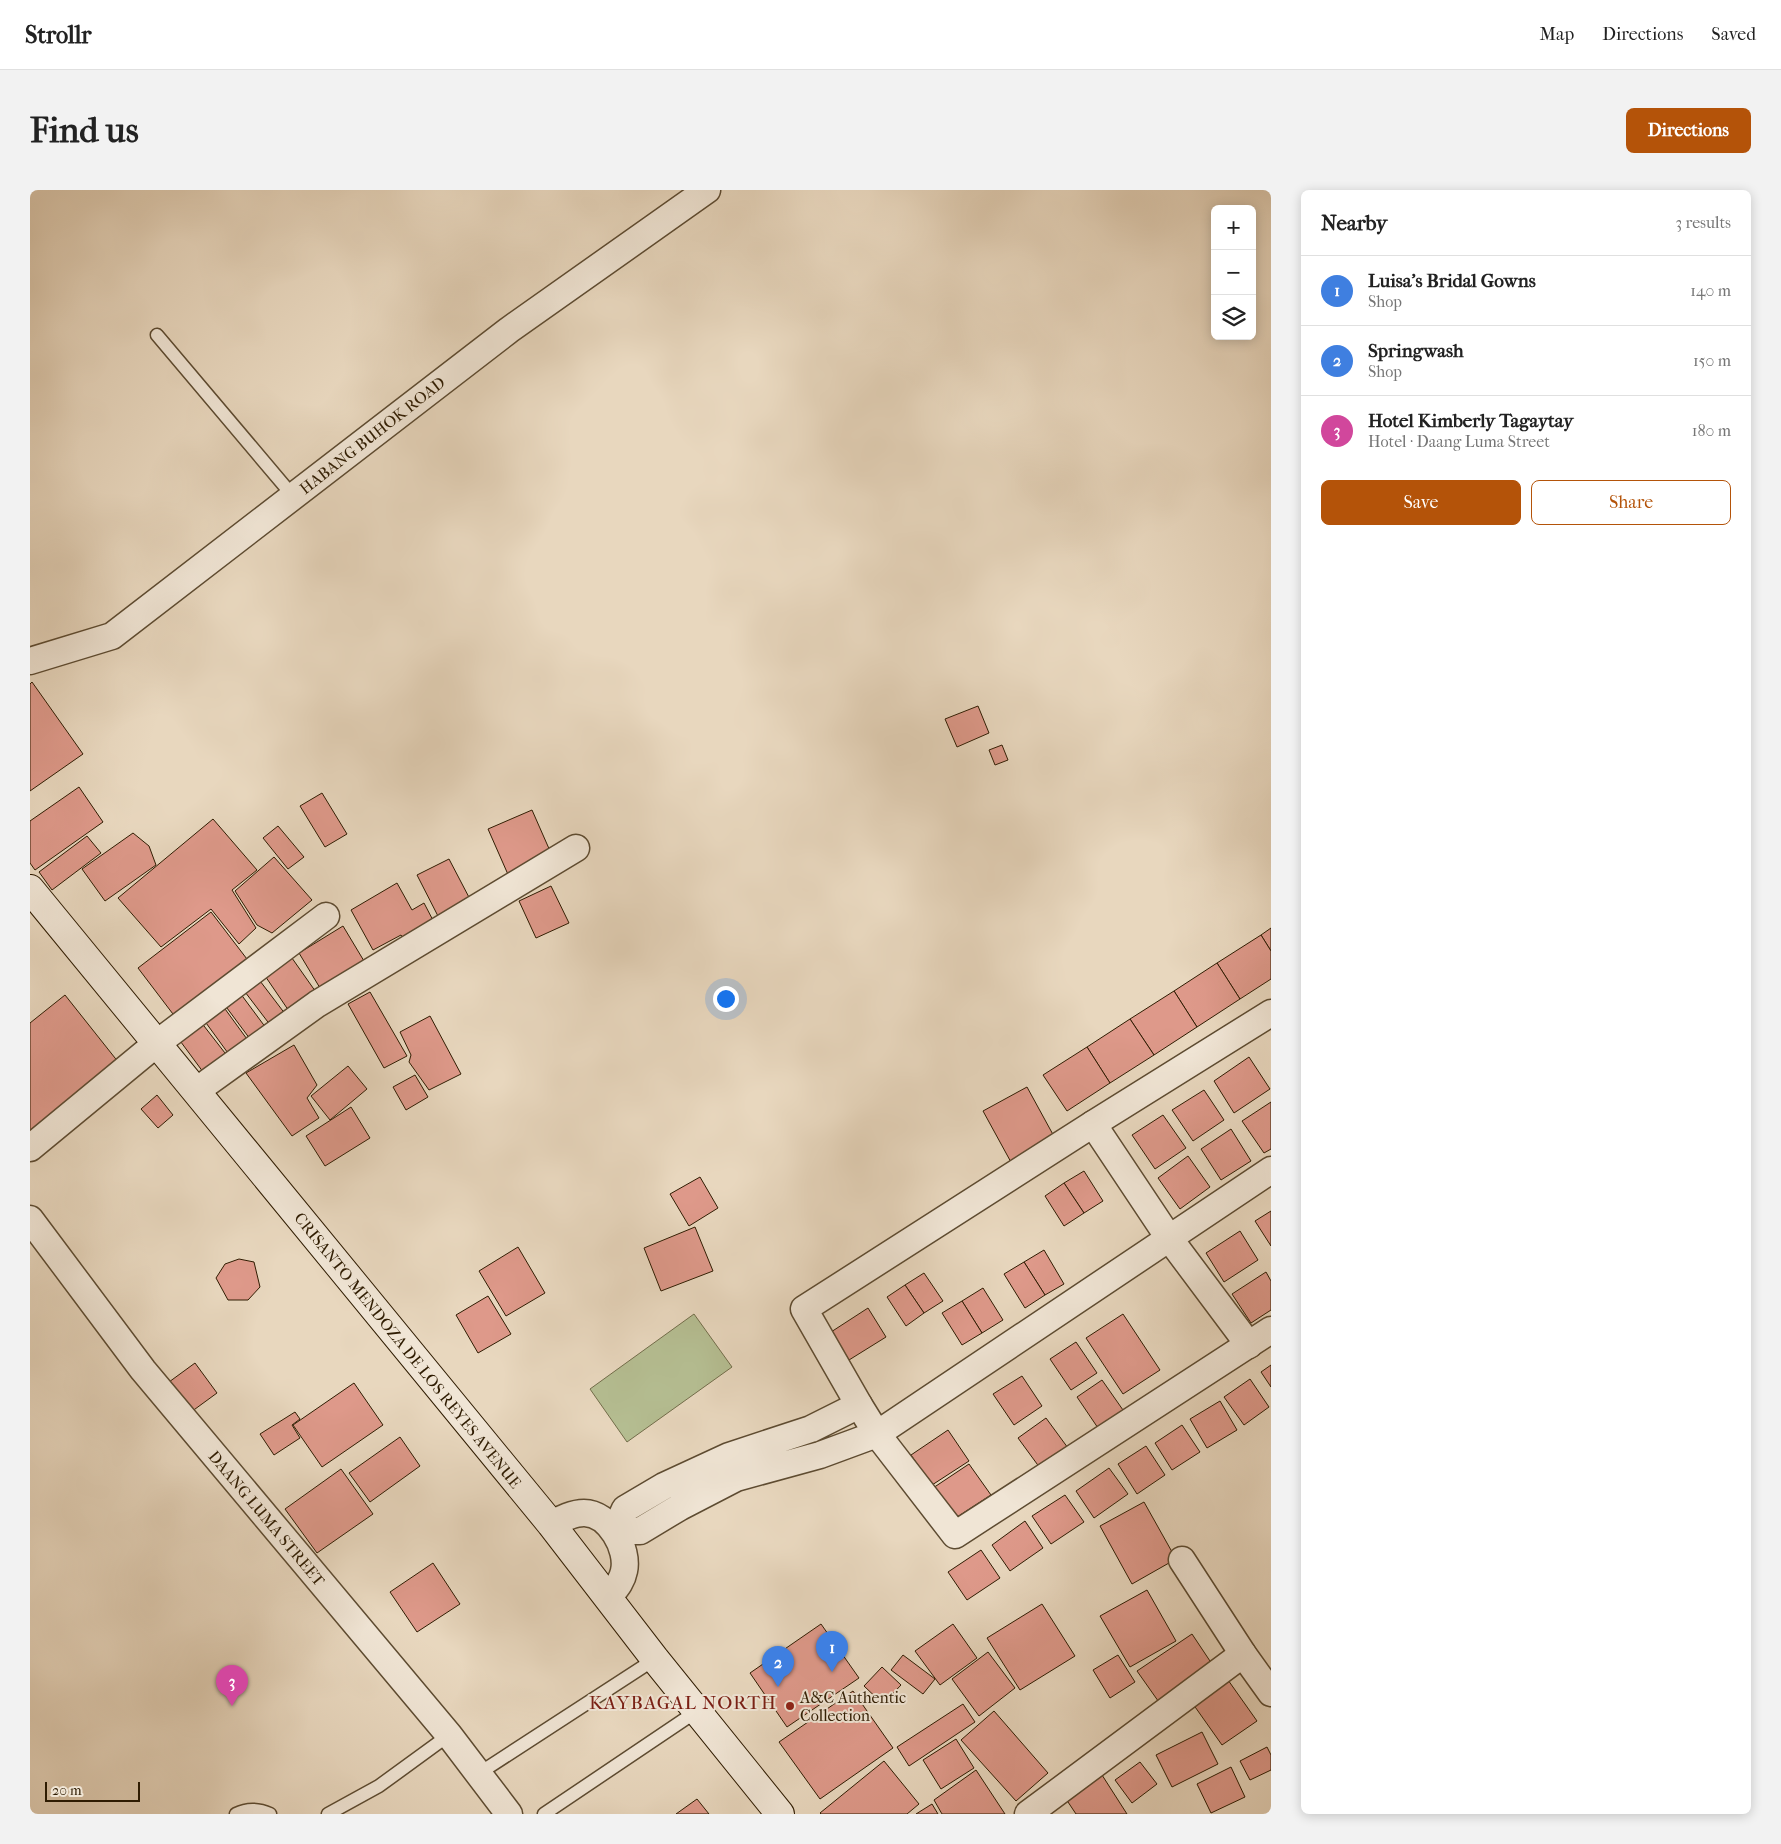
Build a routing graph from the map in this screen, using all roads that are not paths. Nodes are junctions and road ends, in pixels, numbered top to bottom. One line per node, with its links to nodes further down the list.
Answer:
1 (707, 190): 3 (street, HABANG BUHOK ROAD)
2 (157, 335): 3 (lane)
3 (293, 496): 4 (street, HABANG BUHOK ROAD)
4 (30, 661)
5 (576, 848): 10 (street)
6 (30, 889): 9 (main road, CRISANTO MENDOZA DE LOS REYES AVENUE)
7 (326, 916): 9 (street)
8 (1271, 1013): 11 (street)
9 (156, 1044): 10 (main road, CRISANTO MENDOZA DE LOS REYES AVENUE); 12 (street)
10 (196, 1091): 20 (main road, CRISANTO MENDOZA DE LOS REYES AVENUE)
11 (1093, 1124): 15 (street); 18 (street)
12 (30, 1148)
13 (1271, 1170): 15 (street)
14 (30, 1219): 28 (street, DAANG LUMA STREET)
15 (1168, 1238): 17 (street); 19 (street)
16 (1271, 1330): 17 (street)
17 (1249, 1345): 19 (street)
18 (859, 1406): 19 (street); 21 (street)
19 (877, 1434): 21 (street)
20 (551, 1524): 21 (street); 23 (main road, CRISANTO MENDOZA DE LOS REYES AVENUE)
21 (615, 1531): 23 (street)
22 (1182, 1560): 24 (street)
23 (608, 1598): 25 (main road, CRISANTO MENDOZA DE LOS REYES AVENUE)
24 (1243, 1654): 26 (street); 36 (street)
25 (655, 1659): 27 (main road, CRISANTO MENDOZA DE LOS REYES AVENUE); 29 (lane)
26 (1271, 1693)
27 (697, 1711): 34 (lane); 35 (main road, CRISANTO MENDOZA DE LOS REYES AVENUE)
28 (449, 1735): 29 (street, DAANG LUMA STREET); 32 (lane)
29 (478, 1774): 33 (street, DAANG LUMA STREET)
30 (236, 1814): 31 (lane)
31 (270, 1814)
32 (328, 1814)
33 (509, 1814)
34 (544, 1814)
35 (780, 1814)
36 (1028, 1814)

